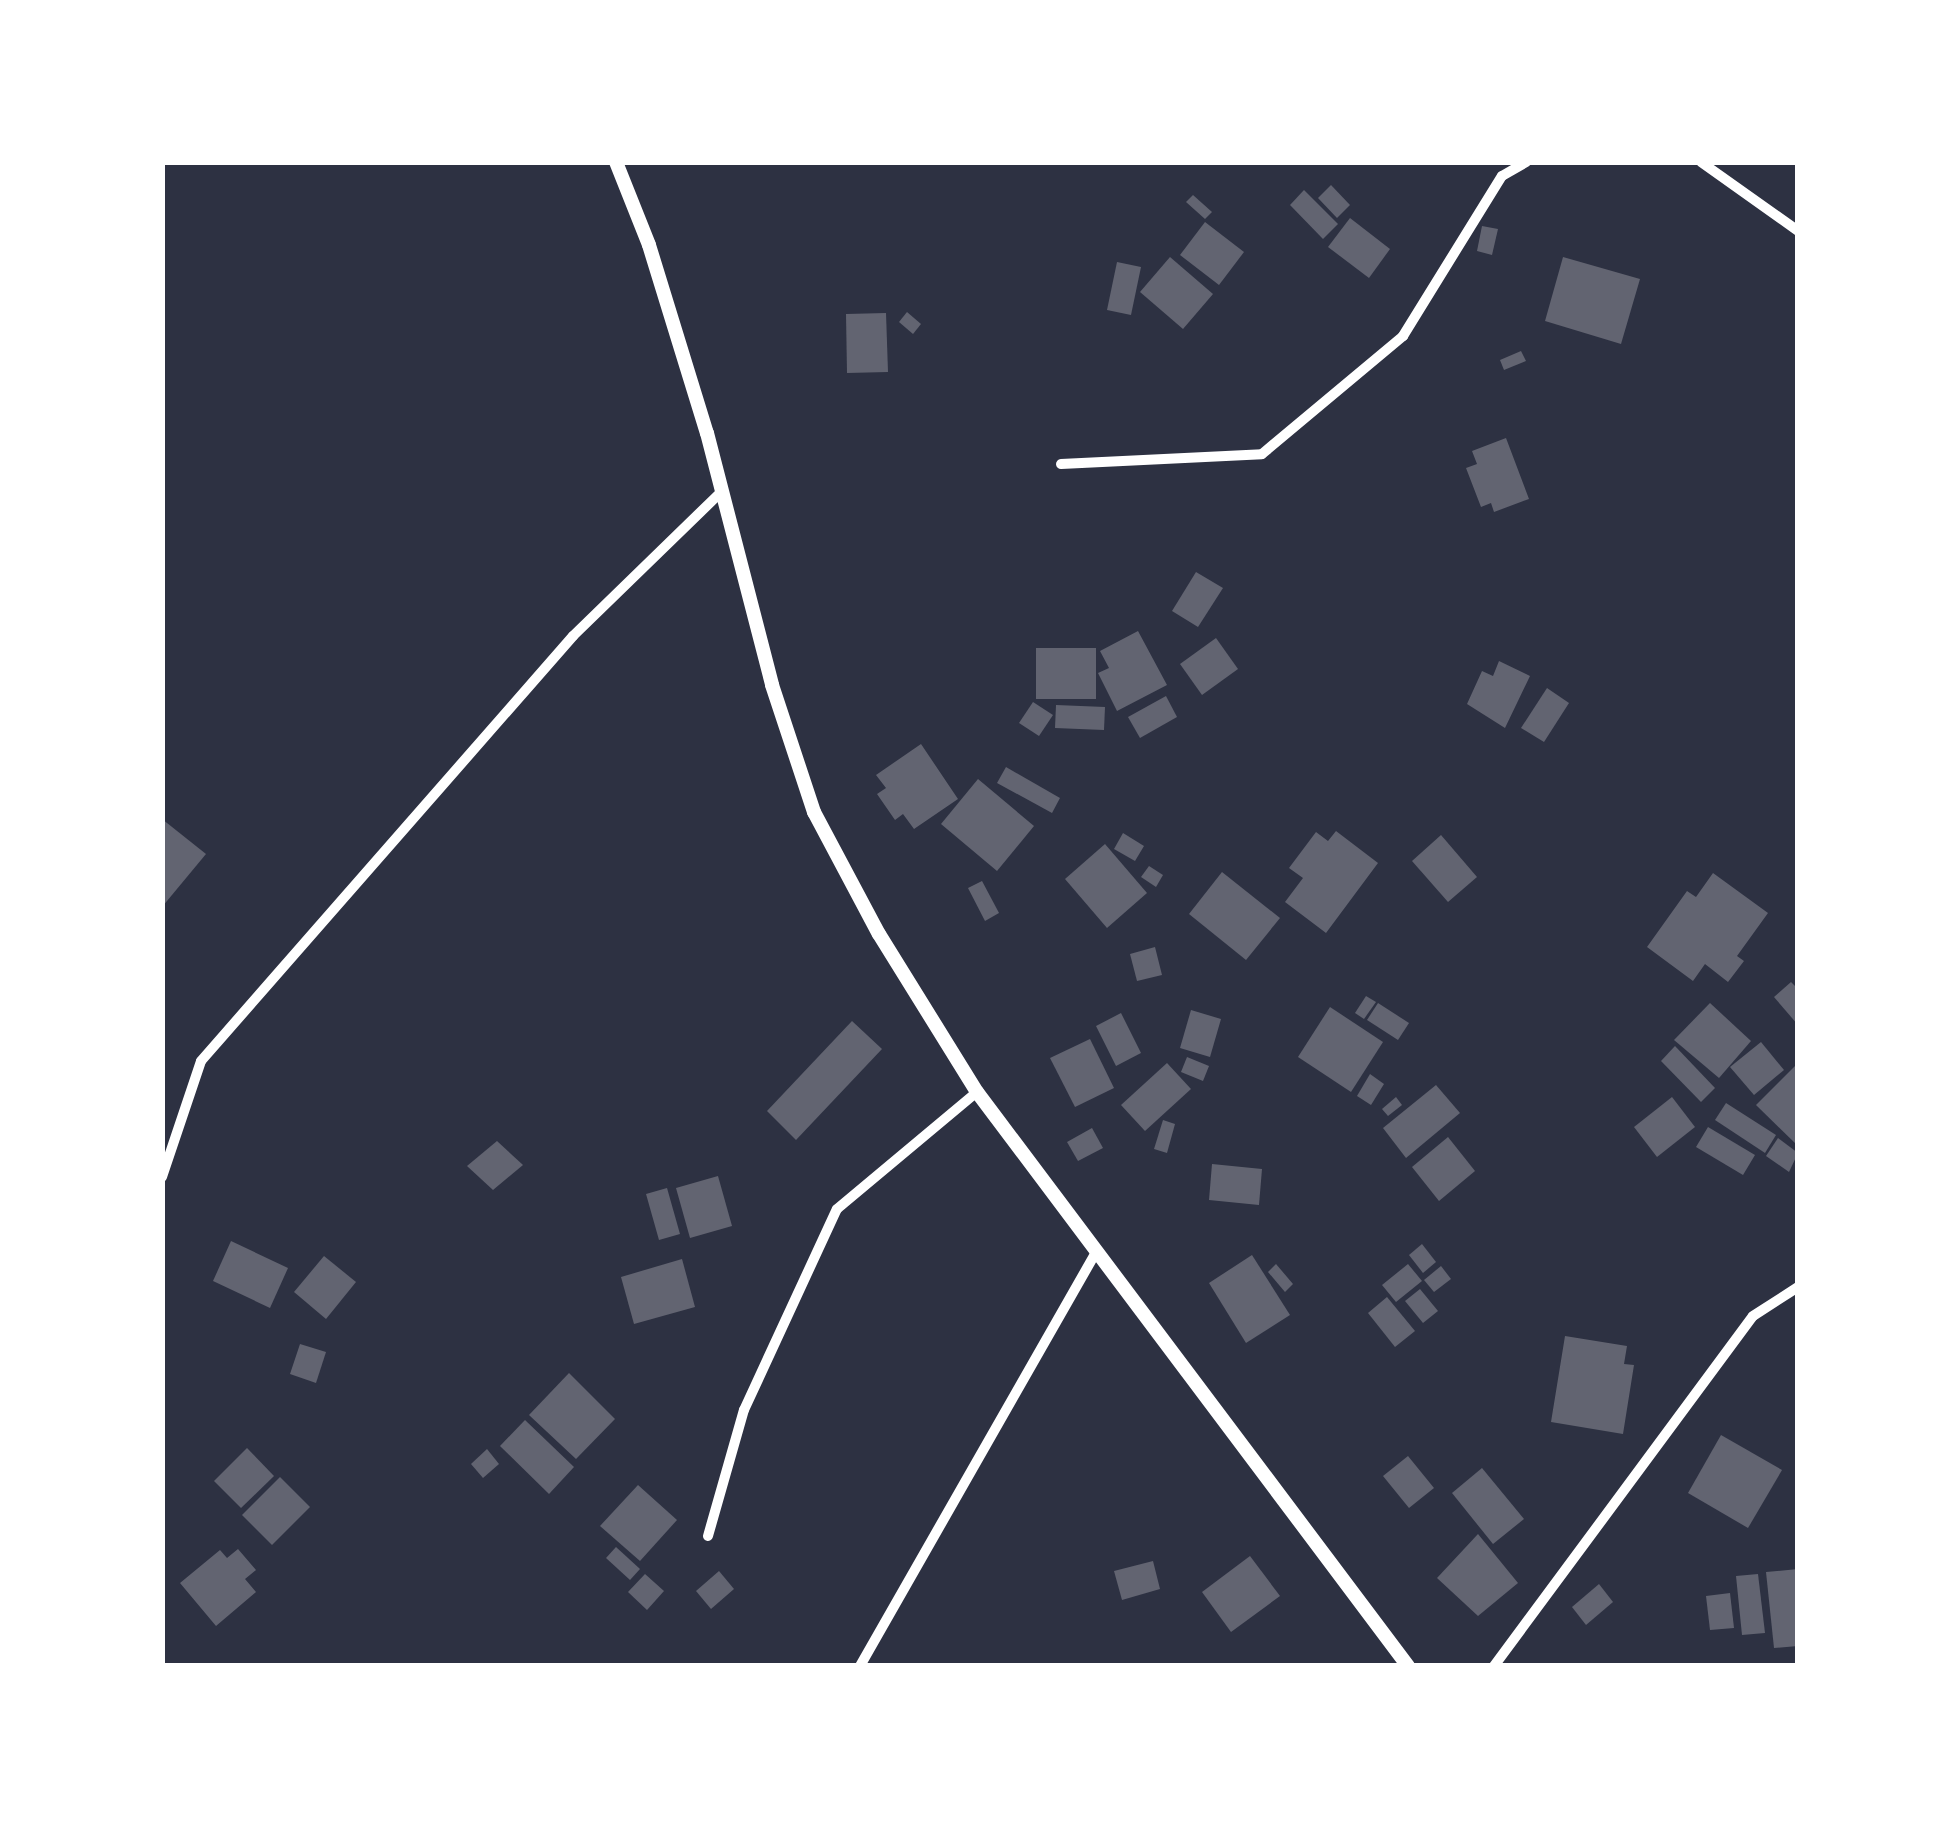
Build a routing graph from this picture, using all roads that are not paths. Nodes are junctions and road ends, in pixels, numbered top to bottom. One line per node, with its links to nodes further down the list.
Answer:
1 (616, 162): 6 (street)
2 (1526, 162): 5 (street)
3 (1701, 162): 4 (street)
4 (1798, 231)
5 (1062, 464)
6 (722, 491): 7 (street); 8 (street)
7 (977, 1092): 9 (street); 11 (street)
8 (162, 1177)
9 (1096, 1253): 12 (street); 13 (street)
10 (1798, 1287): 14 (street)
11 (708, 1536)
12 (860, 1666)
13 (1408, 1666)
14 (1494, 1666)

